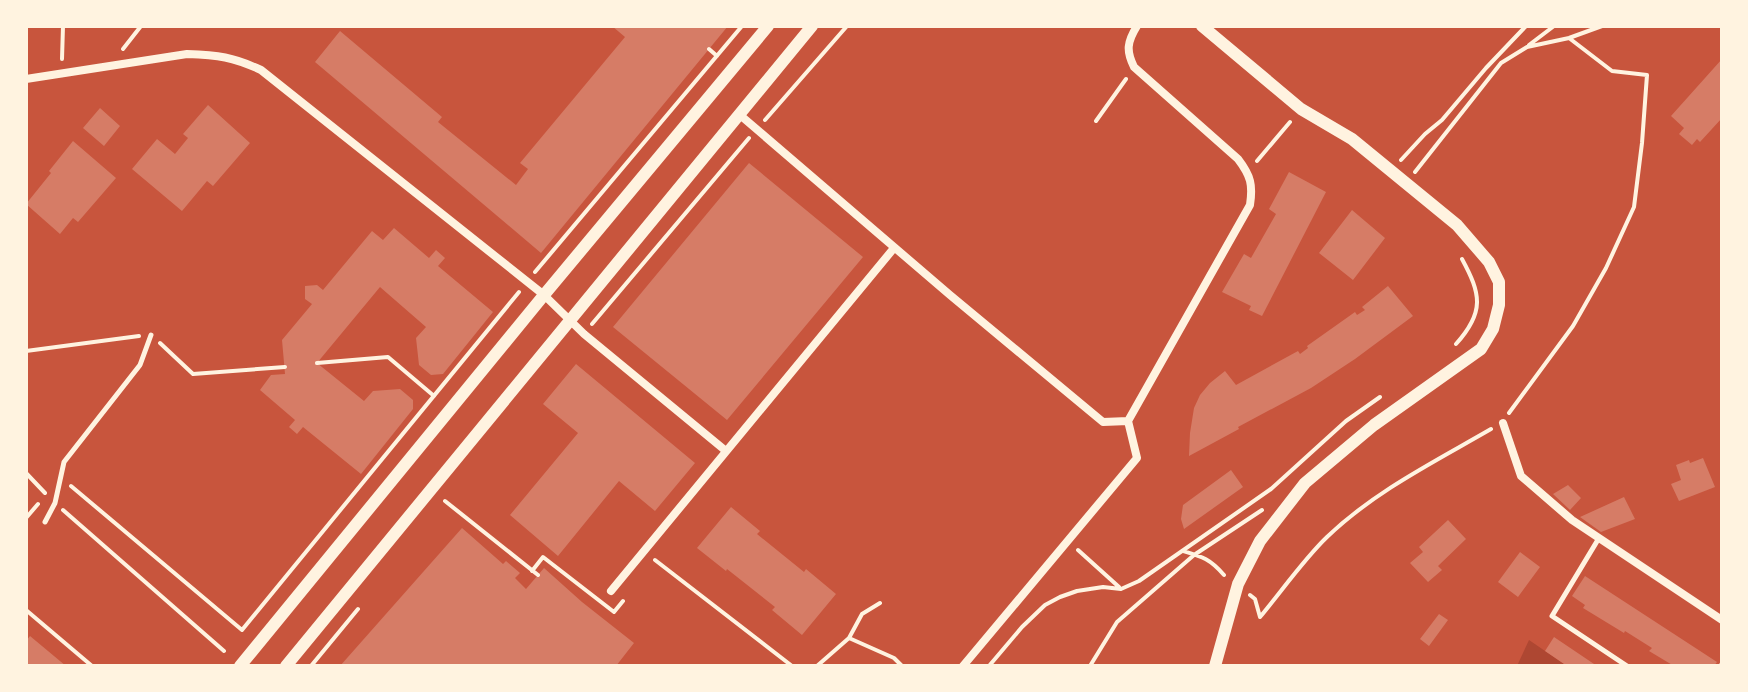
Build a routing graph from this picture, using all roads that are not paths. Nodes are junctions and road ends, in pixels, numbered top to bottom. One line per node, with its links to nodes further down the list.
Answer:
1 (768, 26): 8 (street)
2 (812, 26): 6 (street)
3 (1137, 26): 11 (street)
4 (1202, 26): 21 (street)
5 (26, 79): 8 (street)
6 (740, 115): 7 (street); 9 (street)
7 (894, 248): 11 (street); 13 (street)
8 (544, 295): 9 (street); 18 (street)
9 (571, 321): 13 (street); 19 (street)
10 (151, 335): 14 (lane)
11 (1128, 421): 20 (street)
12 (1503, 423): 15 (street)
13 (726, 451): 16 (street)
14 (45, 522)
15 (1599, 538): 17 (street); 22 (lane)
16 (611, 591)
17 (1722, 620)
18 (240, 666)
19 (286, 666)
20 (963, 666)
21 (1215, 666)
22 (1627, 666)

